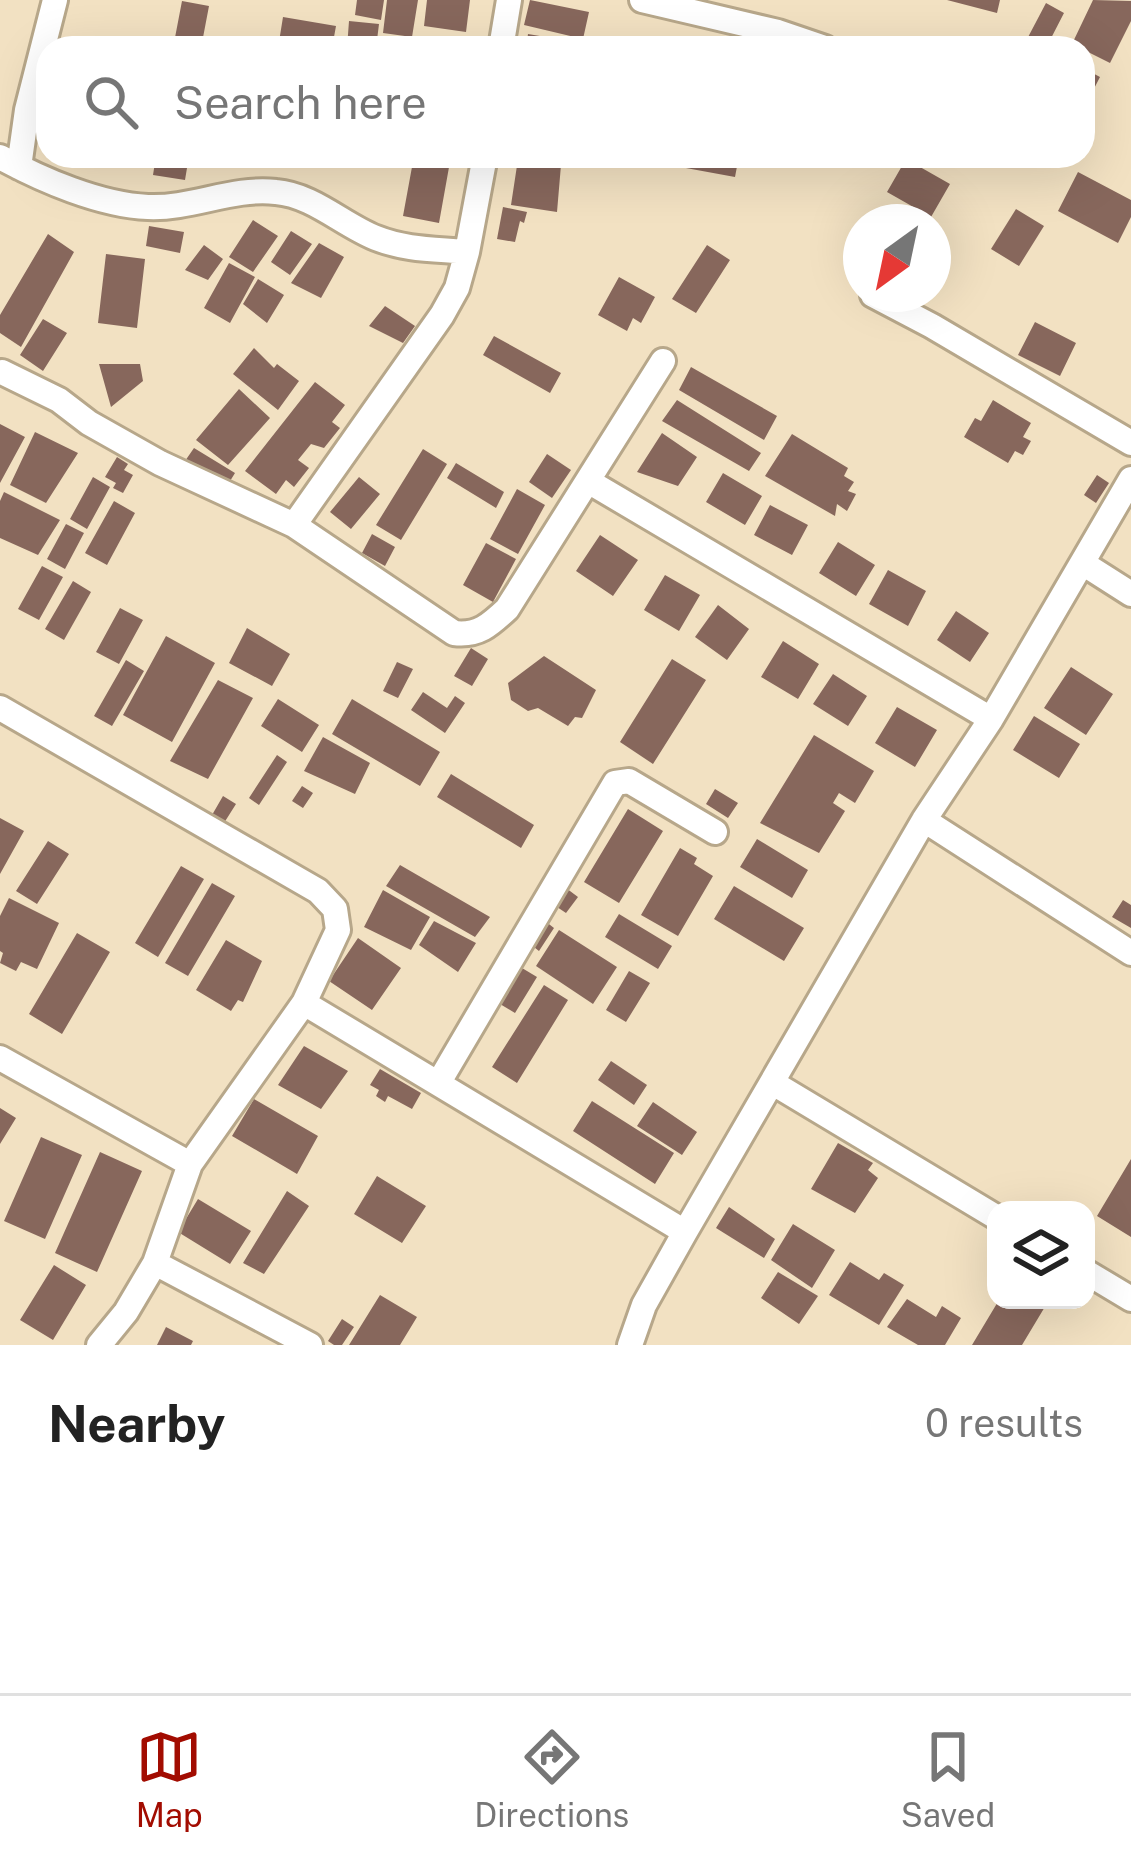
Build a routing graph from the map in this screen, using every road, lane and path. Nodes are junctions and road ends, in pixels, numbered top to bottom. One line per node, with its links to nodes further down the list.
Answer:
1 (55, 0): 4 (street)
2 (509, 0): 5 (street)
3 (642, 0): 6 (street)
4 (46, 36)
5 (503, 36)
6 (790, 36)
7 (36, 75): 8 (street)
8 (9, 162): 10 (street)
9 (483, 168): 10 (street)
10 (467, 252): 17 (street)
11 (905, 312): 14 (street)
12 (662, 361): 16 (street)
13 (2, 372): 17 (street)
14 (1131, 443)
15 (1131, 479): 18 (street)
16 (588, 482): 17 (street); 21 (street)
17 (294, 525)
18 (1084, 564): 19 (street); 21 (street)
19 (1131, 594)
20 (0, 708): 25 (street)
21 (991, 719): 22 (street)
22 (924, 820): 24 (street); 28 (street)
23 (716, 832): 27 (street)
24 (1131, 953)
25 (304, 1003): 27 (street); 29 (street)
26 (0, 1058): 29 (street)
27 (439, 1082): 31 (street)
28 (773, 1083): 30 (street); 31 (street)
29 (190, 1164): 32 (street)
30 (987, 1212)
31 (685, 1232): 35 (street)
32 (155, 1263): 36 (street); 37 (street)
33 (1095, 1277): 34 (street)
34 (1131, 1299)
35 (631, 1344)
36 (99, 1345)
37 (310, 1345)

